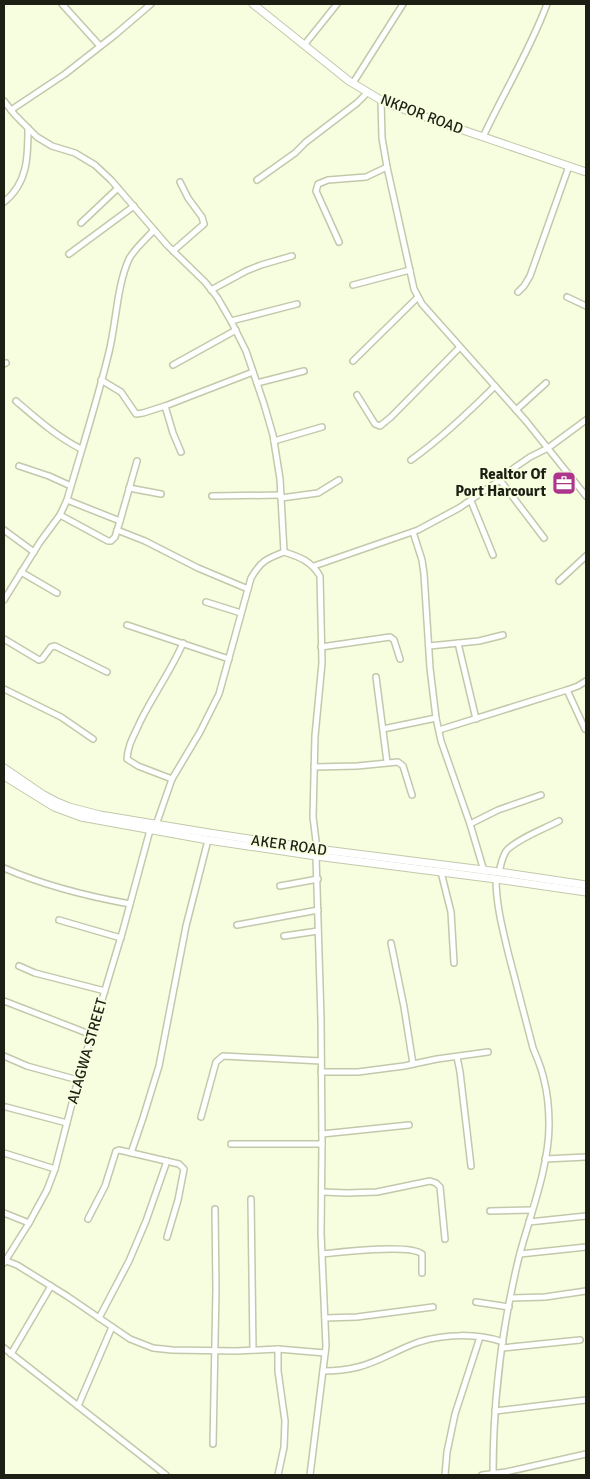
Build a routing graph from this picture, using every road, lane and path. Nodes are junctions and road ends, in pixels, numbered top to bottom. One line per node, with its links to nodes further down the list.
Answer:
1 (62, 4): 8 (street)
2 (151, 4): 8 (street)
3 (253, 4): 7 (street, NKPOR ROAD)
4 (336, 4): 7 (street)
5 (403, 4): 9 (street)
6 (547, 4): 16 (street)
7 (305, 44): 9 (street, NKPOR ROAD)
8 (100, 46): 13 (street)
9 (353, 83): 10 (street, NKPOR ROAD)
10 (368, 92): 11 (street, NKPOR ROAD); 20 (street)
11 (381, 100): 16 (street, NKPOR ROAD); 18 (street)
12 (4, 101): 13 (street)
13 (9, 108): 14 (street); 15 (street)
14 (4, 112)
15 (28, 128): 22 (street); 23 (street)
16 (484, 137): 17 (street, NKPOR ROAD)
17 (569, 166): 19 (street, NKPOR ROAD); 34 (street)
18 (387, 167): 27 (street); 31 (street)
19 (586, 172)
20 (257, 180)
21 (180, 182): 28 (street)
22 (118, 188): 24 (street); 25 (street)
23 (4, 202)
24 (134, 206): 26 (street); 29 (street)
25 (81, 223)
26 (154, 230): 28 (street); 46 (street)
27 (339, 242)
28 (173, 251): 33 (street)
29 (69, 254)
30 (292, 256): 33 (street)
31 (410, 270): 32 (street); 35 (street)
32 (353, 285)
33 (212, 290): 39 (street)
34 (518, 292)
35 (418, 297): 41 (street); 42 (street)
36 (568, 297): 38 (street)
37 (297, 304): 39 (street)
38 (586, 306)
39 (231, 321): 40 (street)
40 (236, 330): 43 (street); 45 (street)
41 (460, 347): 49 (street); 50 (street)
42 (353, 361)
43 (173, 365)
44 (304, 371): 47 (street)
45 (253, 372): 47 (street); 52 (street)
46 (101, 380): 52 (street); 58 (street)
47 (257, 383): 56 (street)
48 (546, 383): 53 (street)
49 (495, 386): 53 (street); 60 (street)
50 (357, 395)
51 (16, 401): 58 (street)
52 (165, 406): 59 (street)
53 (516, 410): 57 (street)
54 (586, 420): 57 (street)
55 (322, 427): 56 (street)
56 (274, 441): 70 (street)
57 (548, 448): 64 (street); 69 (street)
58 (81, 449): 65 (street)
59 (181, 452)
60 (411, 460)
61 (137, 461): 66 (street)
62 (19, 466): 65 (street)
63 (339, 480): 70 (street)
64 (500, 480): 72 (street); 78 (street)
65 (71, 486): 71 (street)
66 (129, 488): 67 (street); 74 (street)
67 (161, 494)
68 (212, 496): 70 (street)
69 (586, 496)
70 (281, 497): 80 (street)
71 (67, 500): 73 (street); 74 (street)
72 (470, 501): 77 (street); 81 (street)
73 (60, 515): 76 (street); 79 (street)
74 (120, 521): 76 (street)
75 (4, 530): 79 (street)
76 (117, 530): 86 (street)
77 (413, 532): 83 (street); 96 (street)
78 (544, 538)
79 (34, 552): 84 (street)
80 (284, 552): 83 (street); 86 (street, ALAGWA STREET)
81 (494, 555)
82 (586, 556): 85 (street)
83 (314, 566): 97 (street)
84 (22, 572): 87 (street); 88 (street)
85 (559, 581)
86 (248, 589): 90 (street, ALAGWA STREET)
87 (57, 593)
88 (4, 600)
89 (206, 602): 90 (street)
90 (240, 613): 99 (street, ALAGWA STREET)
91 (126, 625): 94 (street)
92 (503, 635): 95 (street)
93 (4, 639): 100 (street)
94 (183, 643): 99 (street); 115 (street)
95 (458, 643): 96 (street); 106 (street)
96 (429, 646): 105 (street)
97 (321, 647): 98 (street); 112 (street)
98 (400, 659)
99 (229, 660): 115 (street, ALAGWA STREET)
100 (108, 672)
101 (376, 677): 107 (street)
102 (586, 681): 104 (street)
103 (4, 689): 110 (street)
104 (567, 690): 106 (street); 108 (street)
105 (436, 718): 107 (street); 109 (street)
106 (476, 719): 109 (street)
107 (383, 729): 111 (street)
108 (585, 729)
109 (439, 730): 119 (street)
110 (93, 739)
111 (387, 762): 112 (street); 117 (street)
112 (314, 767): 122 (street)
113 (4, 768): 120 (street, AKER ROAD)
114 (4, 776): 120 (street, AKER ROAD)
115 (172, 779): 120 (street, ALAGWA STREET)
116 (541, 794): 119 (street)
117 (412, 795)
118 (559, 821): 126 (street)
119 (470, 824): 124 (street)
120 (153, 827): 121 (street, AKER ROAD); 122 (street, AKER ROAD); 132 (street, ALAGWA STREET)
121 (208, 840): 122 (street, AKER ROAD); 160 (street)
122 (317, 852): 124 (street, AKER ROAD); 125 (street, AKER ROAD); 127 (street)
123 (4, 868): 132 (street)
124 (484, 871): 126 (street, AKER ROAD)
125 (441, 872): 126 (street, AKER ROAD); 140 (street)
126 (497, 875): 128 (street, AKER ROAD); 162 (street)
127 (318, 879): 130 (street); 133 (street)
128 (534, 881): 129 (street, AKER ROAD); 131 (street, AKER ROAD)
129 (586, 885)
130 (280, 886)
131 (586, 892)
132 (130, 904): 138 (street, ALAGWA STREET)
133 (318, 910): 135 (street); 136 (street)
134 (59, 920): 138 (street)
135 (237, 925)
136 (318, 931): 137 (street); 148 (street)
137 (284, 936)
138 (121, 938): 142 (street, ALAGWA STREET)
139 (390, 943): 149 (street)
140 (454, 963)
141 (19, 966): 142 (street)
142 (105, 991): 144 (street, ALAGWA STREET)
143 (4, 1001): 144 (street)
144 (92, 1035): 151 (street, ALAGWA STREET)
145 (488, 1052): 147 (street)
146 (4, 1056): 151 (street)
147 (457, 1057): 149 (street); 164 (street)
148 (320, 1060): 150 (street); 153 (street)
149 (413, 1064): 150 (street)
150 (321, 1072): 156 (street)
151 (78, 1080): 154 (street, ALAGWA STREET)
152 (6, 1107): 154 (street)
153 (201, 1117)
154 (67, 1123): 165 (street, ALAGWA STREET)
155 (409, 1125): 156 (street)
156 (322, 1134): 158 (street)
157 (231, 1144): 158 (street)
158 (322, 1144): 166 (street)
159 (4, 1153): 165 (street)
160 (131, 1153): 163 (street); 173 (street)
161 (586, 1157): 162 (street)
162 (545, 1159): 169 (street)
163 (167, 1161): 176 (street); 189 (street)
164 (471, 1166)
165 (55, 1169): 174 (street, ALAGWA STREET)
166 (322, 1192): 177 (street); 179 (street)
167 (250, 1199): 198 (street)
168 (215, 1208): 199 (street)
169 (532, 1210): 170 (street); 175 (street)
170 (490, 1211)
171 (4, 1213): 174 (street)
172 (586, 1216): 175 (street)
173 (88, 1218)
174 (29, 1222): 181 (street, ALAGWA STREET)
175 (529, 1222): 180 (street)
176 (168, 1237)
177 (445, 1239)
178 (586, 1247): 180 (street)
179 (322, 1254): 182 (street); 190 (street)
180 (520, 1254): 185 (street)
181 (4, 1261): 183 (street)
182 (422, 1273)
183 (51, 1286): 189 (street); 201 (street)
184 (586, 1291): 185 (street)
185 (510, 1298): 188 (street)
186 (476, 1302): 188 (street)
187 (433, 1307): 190 (street)
188 (509, 1307): 194 (street)
189 (99, 1318): 191 (street)
190 (325, 1318): 200 (street)
191 (112, 1327): 199 (street); 204 (street)
192 (480, 1337): 194 (street); 202 (street); 213 (street)
193 (580, 1340): 196 (street)
194 (503, 1342): 196 (street)
195 (4, 1348): 201 (street)
196 (502, 1348): 205 (street)
197 (278, 1349): 198 (street); 200 (street); 211 (street)
198 (253, 1350): 199 (street)
199 (215, 1351): 206 (street)
200 (326, 1353): 202 (street)
201 (11, 1354): 204 (street)
202 (323, 1371): 212 (street)
203 (586, 1400): 205 (street)
204 (78, 1406): 210 (street)
205 (495, 1411): 209 (street)
206 (213, 1444)
207 (586, 1454): 208 (street)
208 (507, 1473): 209 (street)
209 (493, 1474): 214 (street)
210 (166, 1475)
211 (278, 1475)
212 (310, 1475)
213 (445, 1475)
214 (482, 1475)

